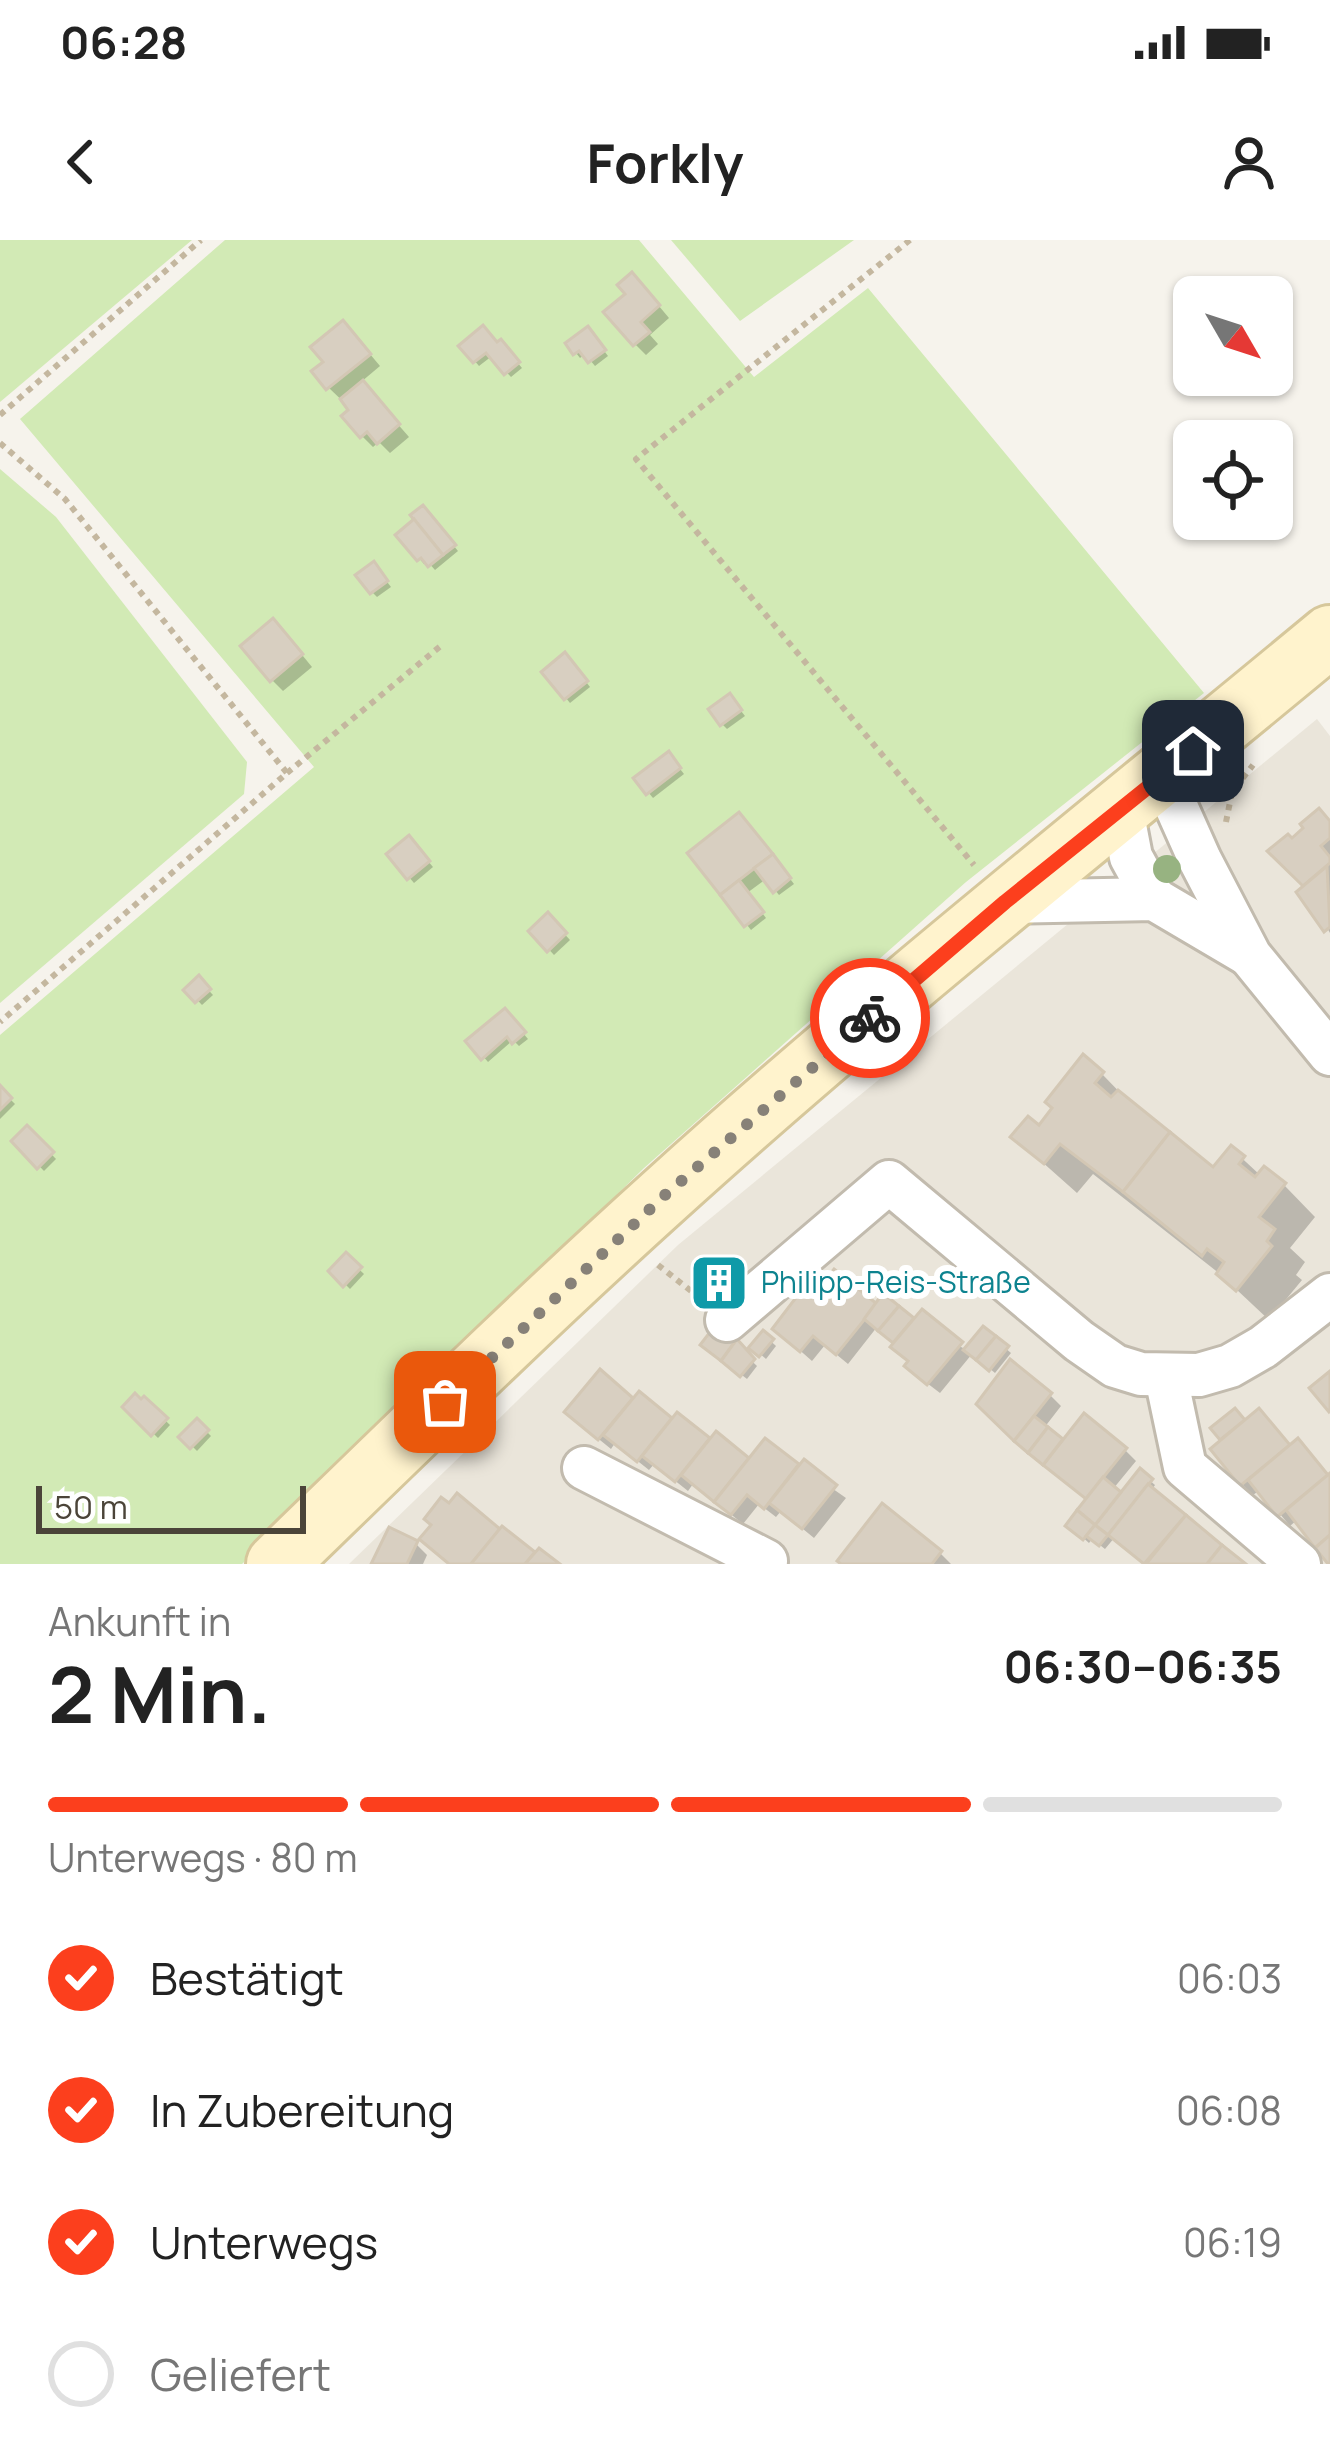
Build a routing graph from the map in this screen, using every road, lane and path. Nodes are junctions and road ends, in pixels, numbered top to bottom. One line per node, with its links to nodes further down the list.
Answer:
1 (200, 240): 3 (path)
2 (910, 240): 10 (path)
3 (0, 416)
4 (0, 443): 7 (path)
5 (1330, 636): 8 (main road)
6 (442, 644): 7 (path)
7 (287, 772): 12 (path)
8 (1143, 794): 9 (street); 10 (main road); 11 (street)
9 (1154, 899): 10 (street); 11 (street)
10 (1005, 902): 20 (main road)
11 (1250, 956): 13 (street)
12 (0, 1022)
13 (1330, 1054)
14 (641, 1252): 16 (path)
15 (1330, 1295): 17 (street)
16 (727, 1320): 17 (street)
17 (1166, 1377): 21 (street)
18 (584, 1468): 19 (street)
19 (756, 1563)
20 (277, 1564)
21 (1300, 1564)

